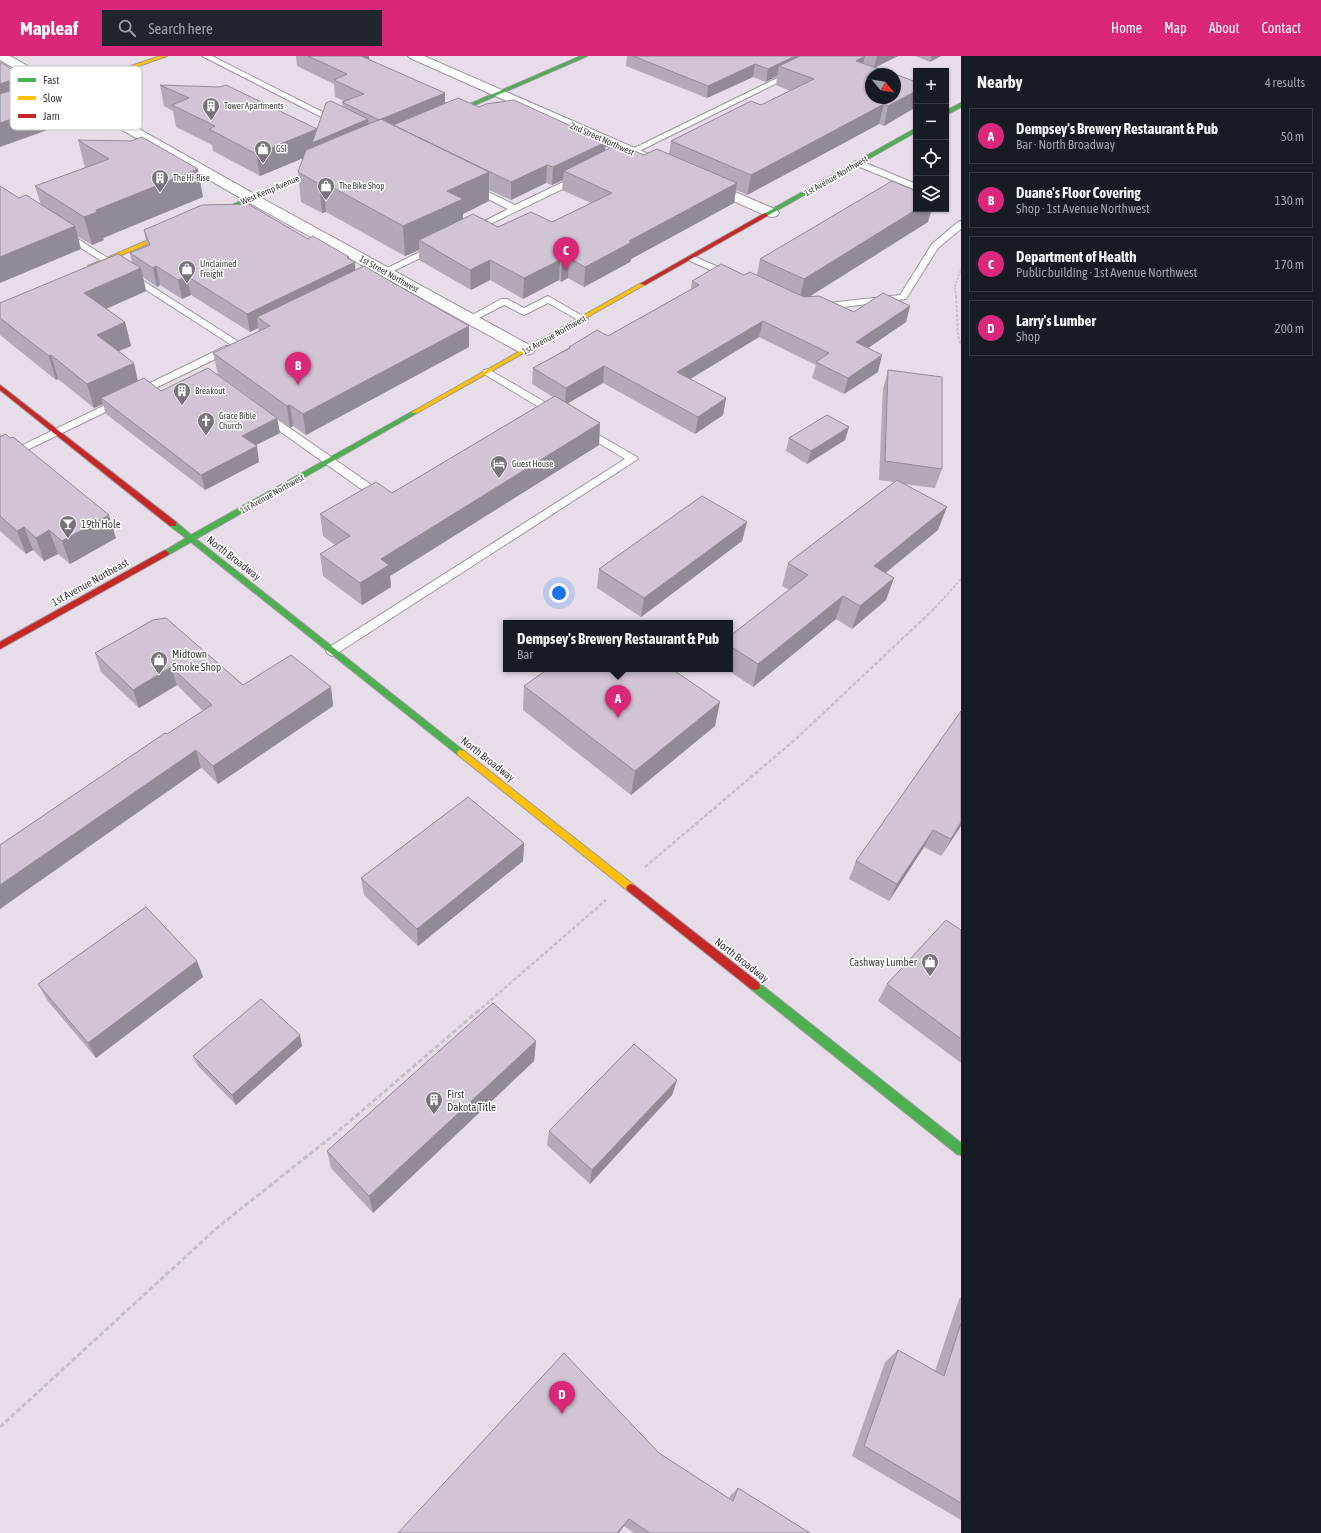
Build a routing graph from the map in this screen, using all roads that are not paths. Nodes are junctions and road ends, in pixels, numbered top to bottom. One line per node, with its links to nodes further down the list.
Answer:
1 (2, 56): 8 (street, 1st Street Northwest)
2 (165, 56): 9 (street)
3 (206, 56): 17 (lane)
4 (414, 56): 10 (street, 2nd Street Northwest)
5 (585, 56): 10 (street)
6 (825, 56): 7 (street); 20 (lane)
7 (839, 62)
8 (20, 66)
9 (136, 66)
10 (498, 93): 16 (street); 20 (street, 2nd Street Northwest)
11 (949, 101): 12 (street)
12 (960, 106): 14 (street)
13 (10, 110): 15 (street)
14 (949, 112)
15 (0, 113)
16 (436, 120)
17 (345, 126)
18 (133, 130): 29 (street, 1st Street Northwest)
19 (913, 132): 23 (street, 1st Avenue Northwest)
20 (632, 152): 21 (lane); 24 (street, 2nd Street Northwest)
21 (611, 162)
22 (332, 163): 29 (street, West Kemp Avenue)
23 (858, 163): 28 (lane); 31 (street, 1st Avenue Northwest)
24 (667, 167)
25 (590, 172): 30 (lane)
26 (695, 179): 31 (street)
27 (465, 184): 30 (lane)
28 (913, 186)
29 (252, 198): 32 (street, West Kemp Avenue); 41 (street, 1st Street Northwest)
30 (515, 209): 36 (lane)
31 (772, 213): 38 (street, 1st Avenue Northwest)
32 (198, 220)
33 (961, 224): 44 (lane)
34 (184, 227): 39 (street)
35 (60, 230): 39 (lane)
36 (460, 235)
37 (447, 242): 41 (lane)
38 (691, 258): 42 (lane); 45 (street, 1st Avenue Northwest)
39 (106, 260): 40 (street); 48 (lane)
40 (85, 269)
41 (385, 272): 43 (lane); 46 (street, 1st Street Northwest)
42 (739, 280)
43 (364, 282)
44 (808, 308)
45 (583, 318): 46 (lane); 47 (street, 1st Avenue Northwest)
46 (470, 319): 47 (street, 1st Street Northwest)
47 (527, 350): 49 (street, 1st Avenue Northwest)
48 (194, 365): 50 (lane); 55 (lane)
49 (488, 372): 52 (lane); 57 (street, 1st Avenue Northwest)
50 (207, 374)
51 (0, 387): 55 (street, North Broadway)
52 (548, 408): 54 (lane); 61 (lane)
53 (258, 411): 57 (lane)
54 (535, 416)
55 (57, 432): 56 (lane); 59 (street, North Broadway)
56 (0, 460)
57 (329, 462): 58 (lane); 59 (street, 1st Avenue Northwest)
58 (391, 504)
59 (192, 539): 60 (street, 1st Avenue Northeast); 61 (street, North Broadway)
60 (0, 646)
61 (332, 651): 62 (street, North Broadway)
62 (961, 1150)

